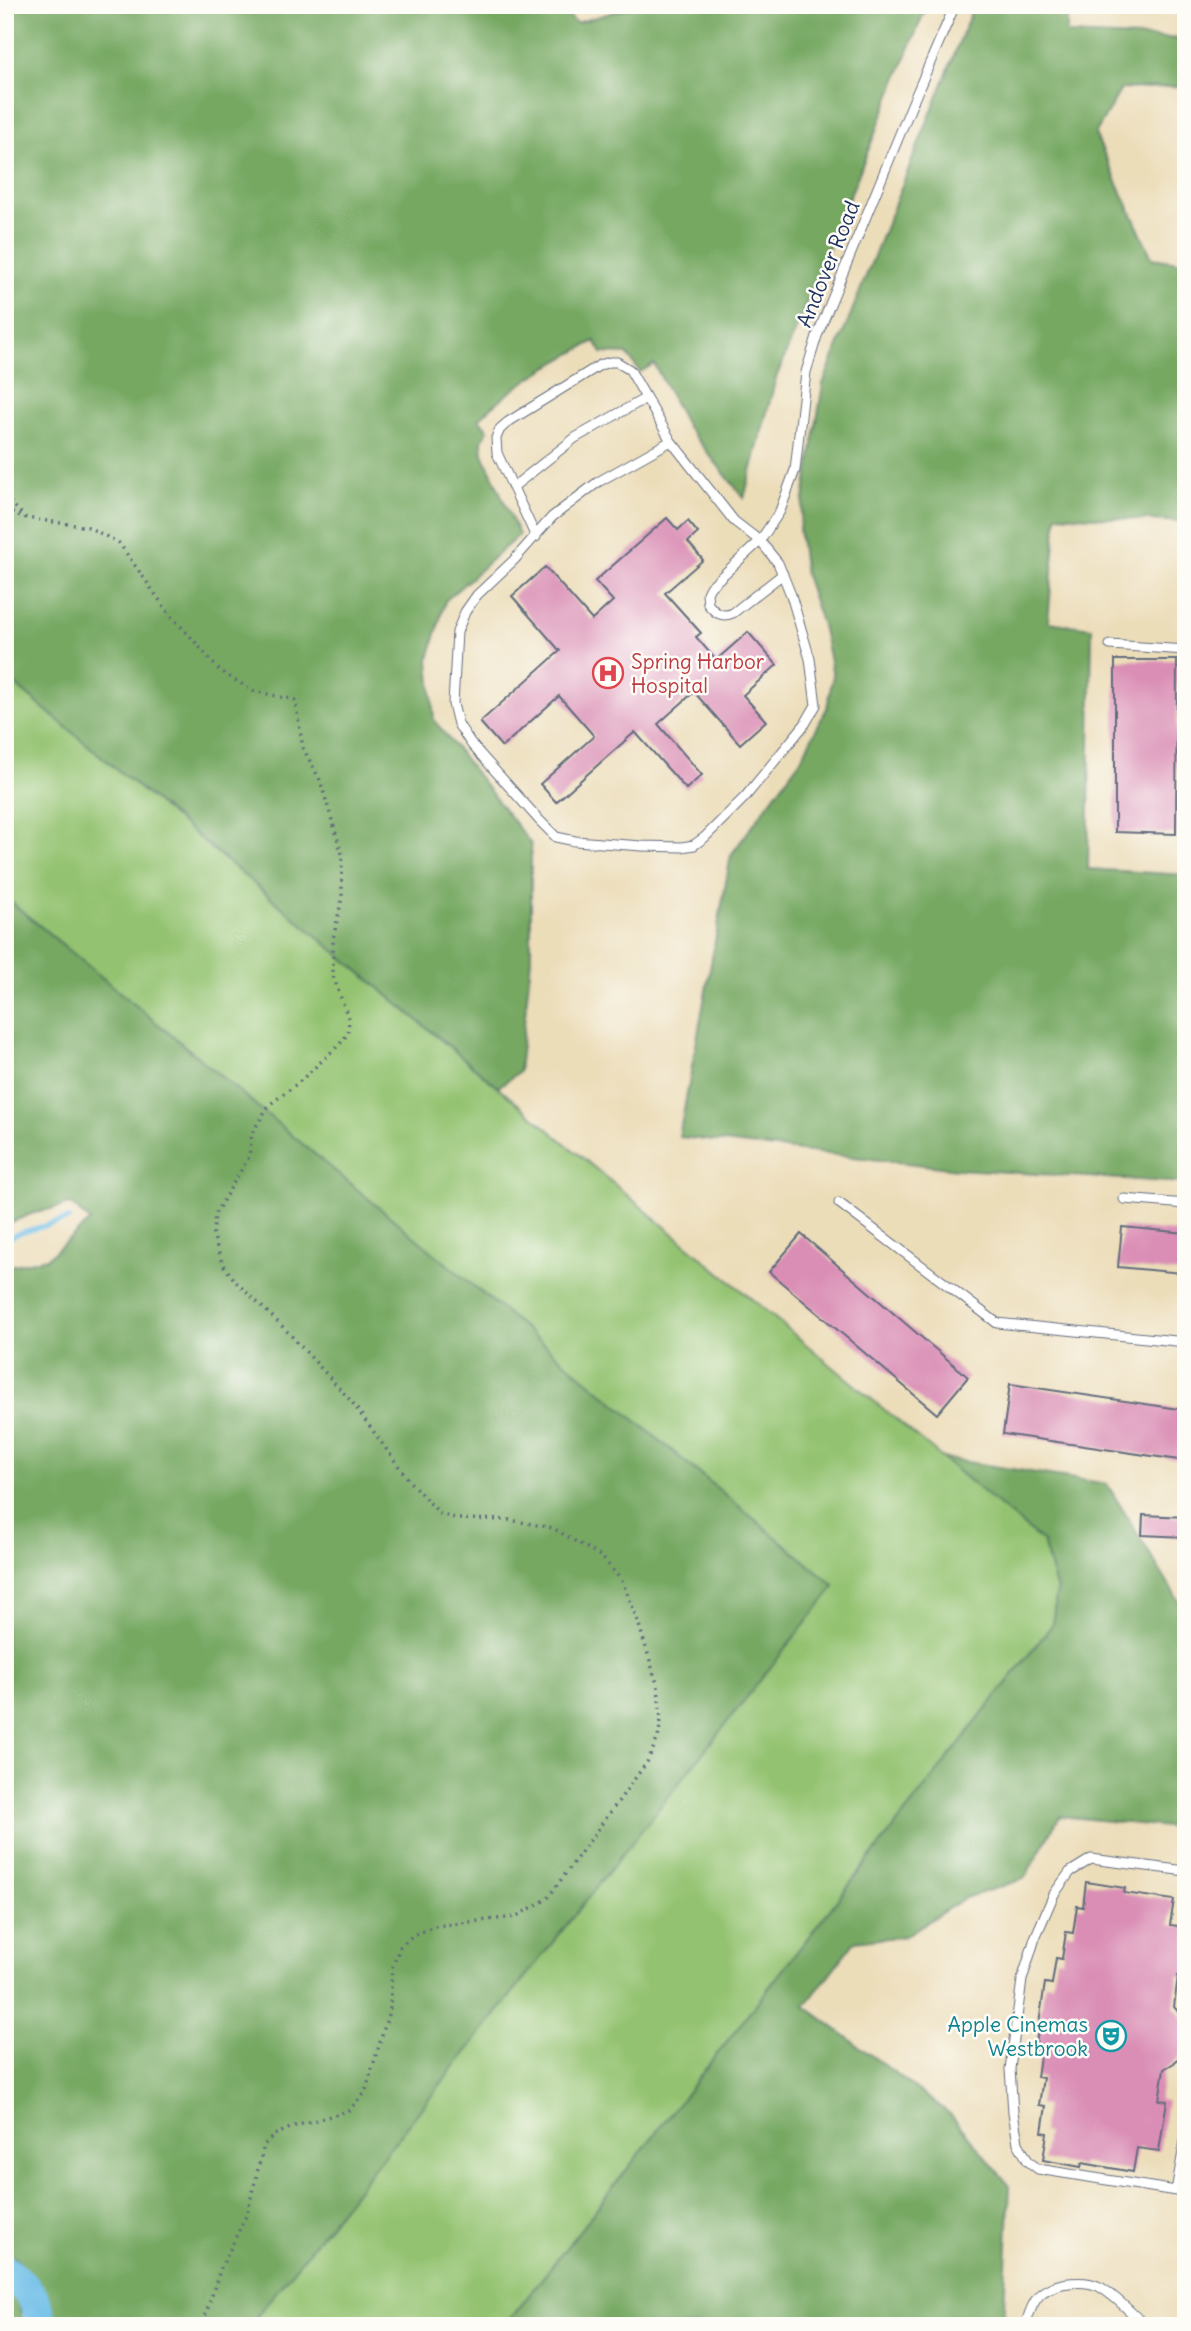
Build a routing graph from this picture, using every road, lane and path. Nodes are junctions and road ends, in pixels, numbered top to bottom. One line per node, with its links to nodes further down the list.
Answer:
1 (955, 5): 9 (lane, Andover Road)
2 (646, 398): 3 (lane); 4 (lane); 4 (lane)
3 (671, 442): 8 (lane); 9 (lane)
4 (513, 487): 8 (lane)
5 (5, 497): 7 (path)
6 (5, 510): 7 (path)
7 (26, 518): 19 (path)
8 (536, 537): 10 (lane)
9 (760, 541): 10 (lane); 10 (lane, Andover Road)
10 (783, 574)
11 (1110, 645): 12 (lane)
12 (1186, 650)
13 (1124, 1199): 15 (lane)
14 (839, 1202): 16 (lane)
15 (1186, 1204)
16 (1186, 1342)
17 (1186, 1871): 18 (lane)
18 (1186, 2135)
19 (202, 2326)
20 (1025, 2326): 21 (lane)
21 (1146, 2326)

